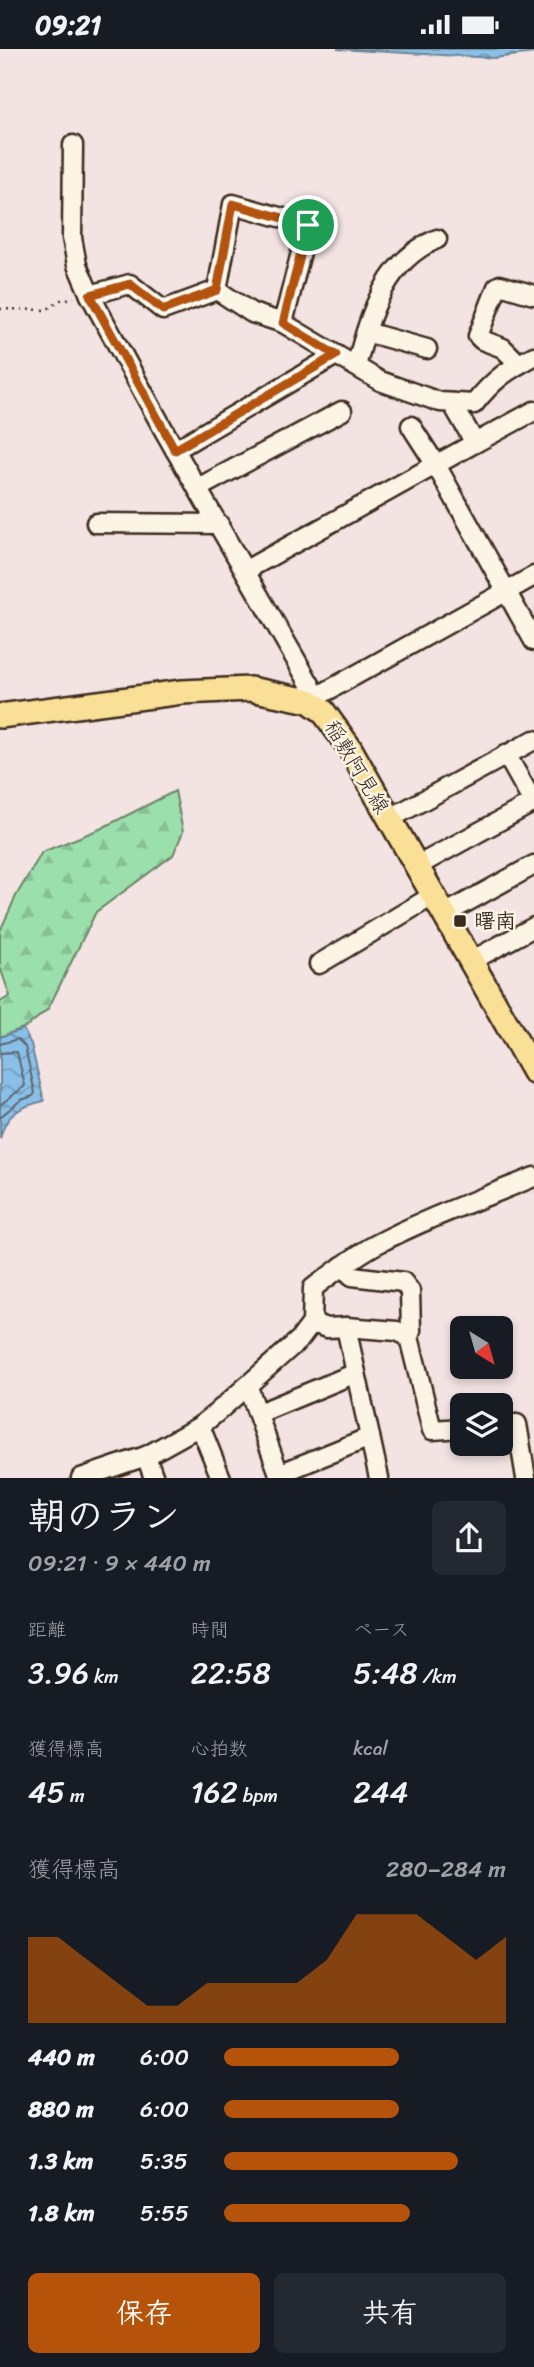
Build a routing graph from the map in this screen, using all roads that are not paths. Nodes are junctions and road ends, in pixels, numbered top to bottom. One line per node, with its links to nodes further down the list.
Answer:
1 (73, 145): 4 (street)
2 (437, 239): 7 (street)
3 (217, 290): 4 (street); 6 (street); 6 (street)
4 (90, 295): 17 (street)
5 (534, 295): 10 (street)
6 (283, 323): 9 (street)
7 (366, 333): 8 (street); 11 (street)
8 (427, 349)
9 (336, 355): 11 (street); 17 (street)
10 (526, 360): 12 (street)
11 (356, 366): 12 (street)
12 (452, 403): 16 (street)
13 (342, 411): 19 (street)
14 (534, 411): 16 (street)
15 (411, 426): 18 (street)
16 (475, 443): 18 (street)
17 (175, 450): 19 (street)
18 (436, 465): 22 (street); 24 (street)
19 (198, 488): 21 (street)
20 (96, 523): 21 (street)
21 (219, 524): 22 (street)
22 (246, 570): 26 (street)
23 (534, 576): 24 (street)
24 (506, 591): 25 (street); 26 (street)
25 (534, 641)
26 (309, 701): 27 (main road, 稲敷阿見線); 31 (main road, 稲敷阿見線)
27 (0, 716)
28 (534, 740): 29 (street)
29 (506, 754): 30 (street); 31 (street)
30 (534, 803): 33 (street)
31 (389, 819): 33 (main road, 稲敷阿見線)
32 (534, 865): 34 (street)
33 (417, 866): 34 (main road, 稲敷阿見線)
34 (439, 904): 36 (main road, 稲敷阿見線); 37 (street)
35 (533, 929): 36 (street)
36 (471, 961): 38 (main road, 稲敷阿見線)
37 (319, 964)
38 (534, 1072)
39 (534, 1177): 40 (street)
40 (342, 1266): 41 (street); 43 (street)
41 (312, 1323): 42 (street); 45 (street)
42 (346, 1327): 43 (street); 44 (street)
43 (409, 1337): 49 (street)
44 (356, 1373): 46 (street); 50 (street)
45 (248, 1387): 46 (street); 48 (street)
46 (258, 1413): 50 (street)
47 (513, 1424): 56 (street)
48 (200, 1426): 51 (street); 54 (street)
49 (450, 1429)
50 (370, 1437): 55 (street)
51 (146, 1456): 52 (street); 53 (street)
52 (81, 1478)
53 (154, 1478)
54 (221, 1478)
55 (379, 1478)
56 (526, 1478)

